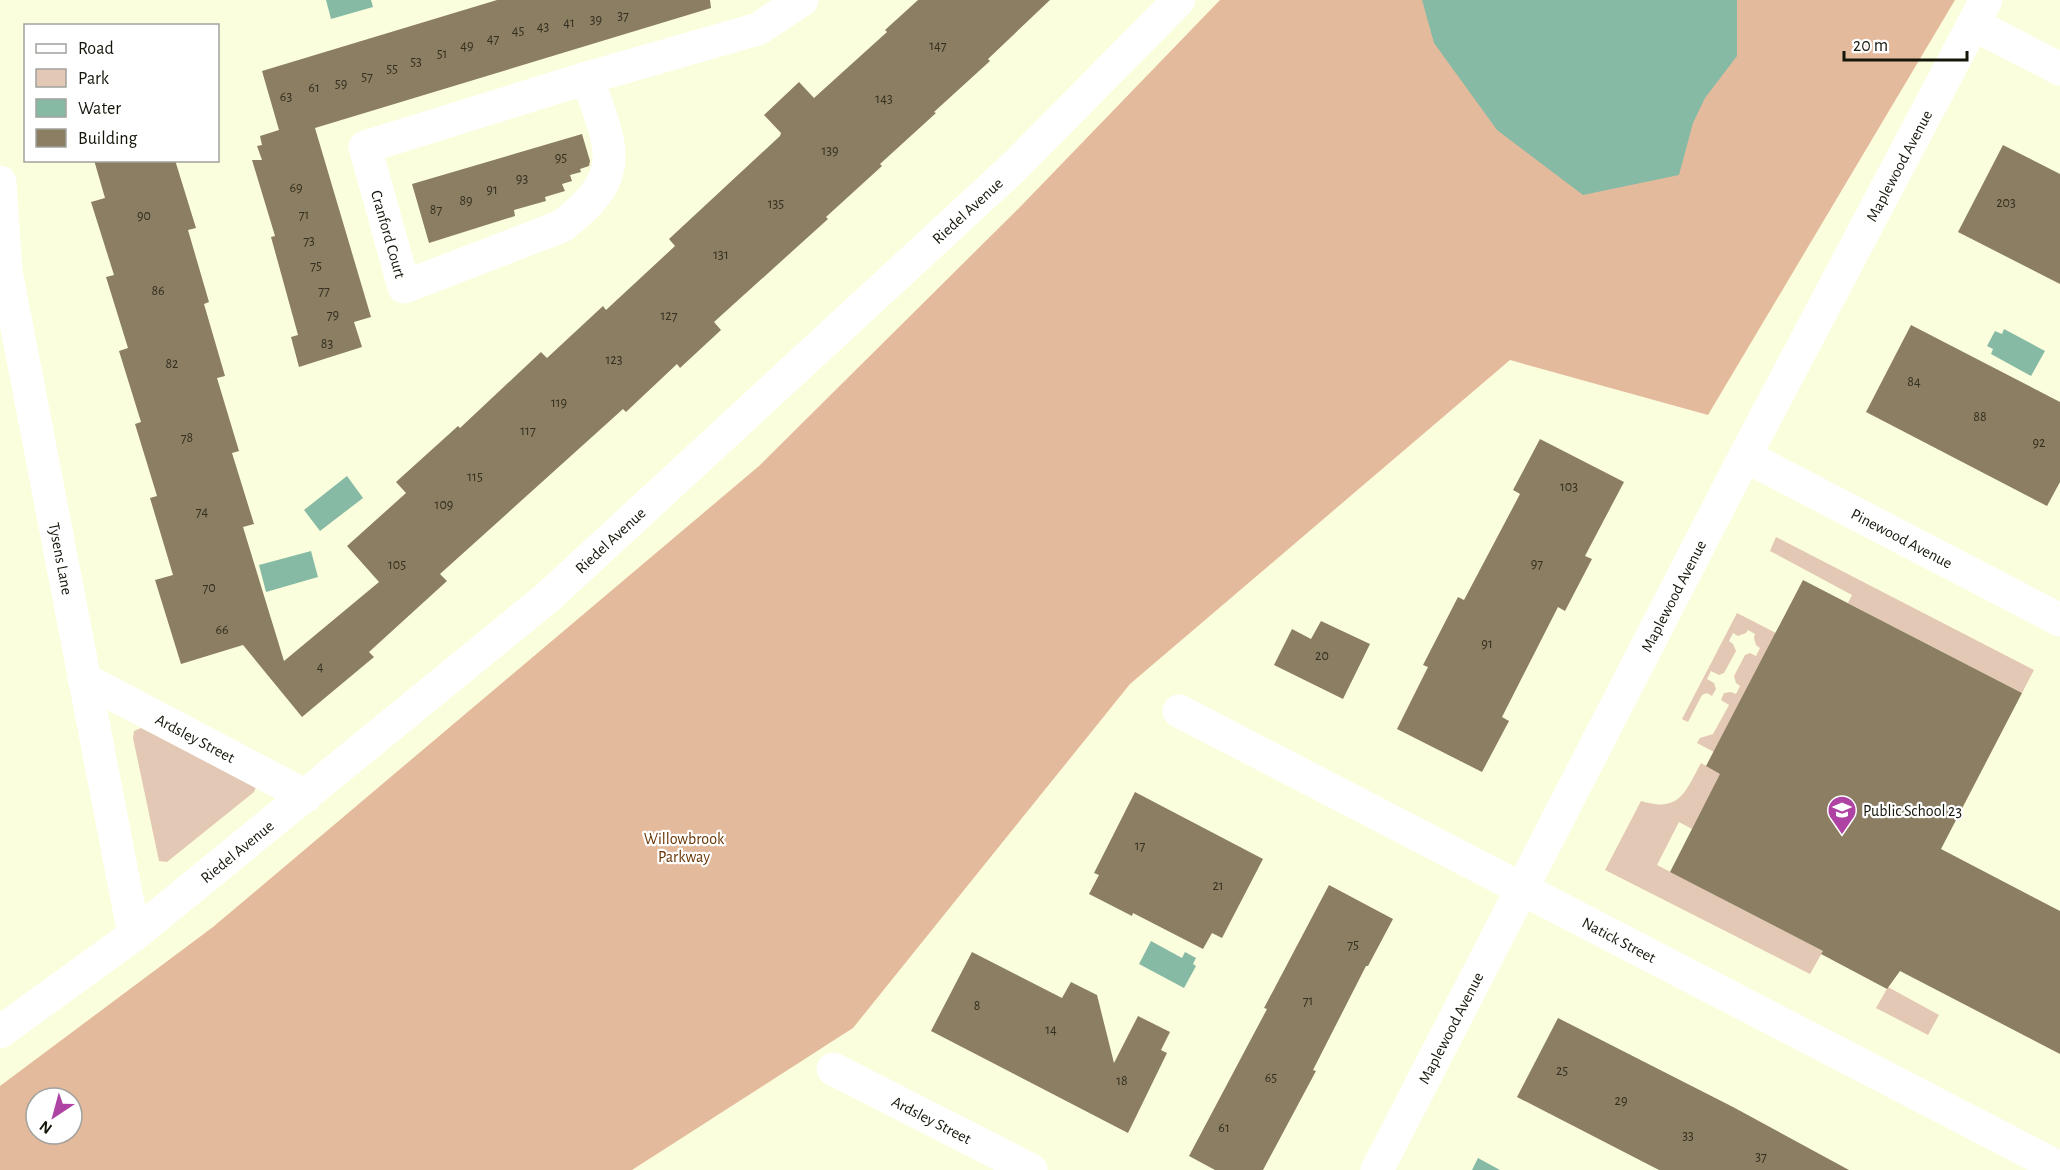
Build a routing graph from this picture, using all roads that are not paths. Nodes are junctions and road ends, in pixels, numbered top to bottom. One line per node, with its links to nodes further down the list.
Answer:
1 (802, 0): 5 (street, Cranford Court)
2 (1179, 0): 11 (street, Riedel Avenue)
3 (1979, 12): 4 (street); 7 (street, Maplewood Avenue)
4 (2060, 69)
5 (587, 78): 5 (street, Cranford Court)
6 (0, 182): 9 (street, Tysens Lane)
7 (1745, 456): 8 (street, Pinewood Avenue); 12 (street, Maplewood Avenue)
8 (2060, 620)
9 (84, 679): 11 (street, Ardsley Street); 13 (street, Tysens Lane)
10 (1179, 711): 12 (street, Natick Street)
11 (306, 796): 13 (street, Riedel Avenue)
12 (1521, 889): 16 (street, Natick Street); 18 (street, Maplewood Avenue)
13 (134, 935): 14 (street, Riedel Avenue)
14 (0, 1032)
15 (833, 1069): 17 (street, Ardsley Street)
16 (2060, 1167)
17 (1031, 1170)
18 (1377, 1170)

